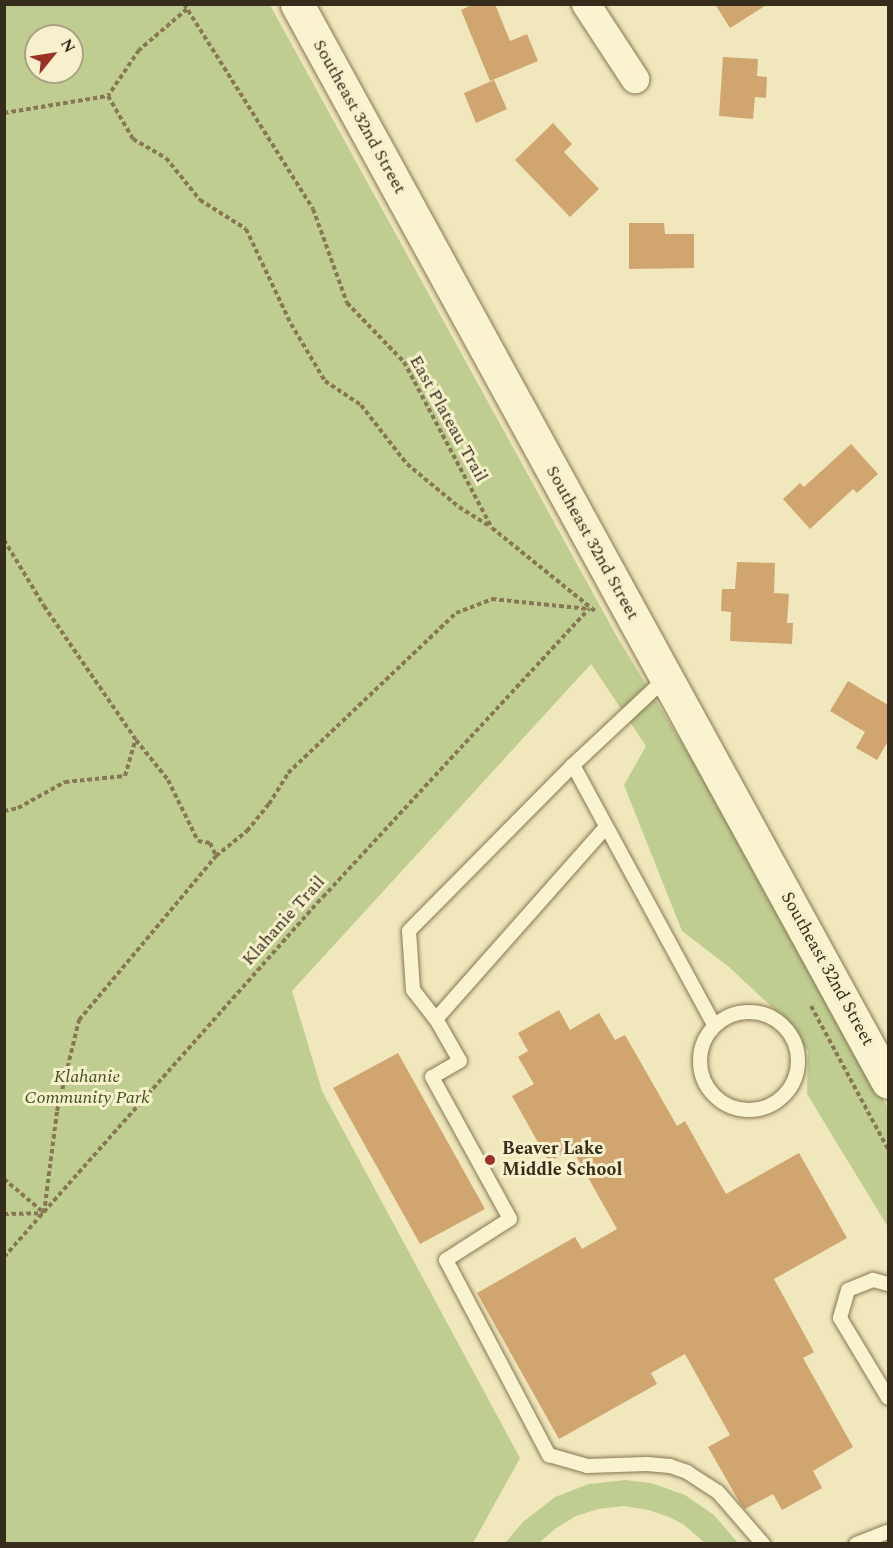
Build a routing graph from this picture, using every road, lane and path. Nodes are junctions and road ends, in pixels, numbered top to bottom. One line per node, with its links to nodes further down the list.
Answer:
1 (184, 4): 4 (path, East Plateau Trail)
2 (586, 4): 5 (street)
3 (306, 7): 11 (street, Southeast 32nd Street)
4 (187, 9): 6 (path); 8 (path, East Plateau Trail)
5 (635, 79)
6 (108, 96): 7 (path); 8 (path)
7 (4, 113)
8 (492, 528): 10 (path, East Plateau Trail)
9 (4, 540): 12 (path)
10 (590, 609): 16 (path); 21 (path, Klahanie Trail)
11 (666, 678): 13 (lane); 19 (street, Southeast 32nd Street)
12 (136, 740): 14 (path); 16 (path)
13 (573, 765): 15 (lane); 17 (lane)
14 (4, 811)
15 (606, 827): 17 (lane); 18 (lane)
16 (216, 856): 21 (path)
17 (436, 1019): 27 (lane)
18 (715, 1026): 18 (lane)
19 (888, 1082)
20 (4, 1179): 21 (path)
21 (44, 1213): 22 (path); 23 (path, Klahanie Trail)
22 (4, 1214)
23 (4, 1257)
24 (888, 1284): 25 (lane)
25 (888, 1398)
26 (888, 1532): 28 (lane)
27 (763, 1544)
28 (855, 1544)

